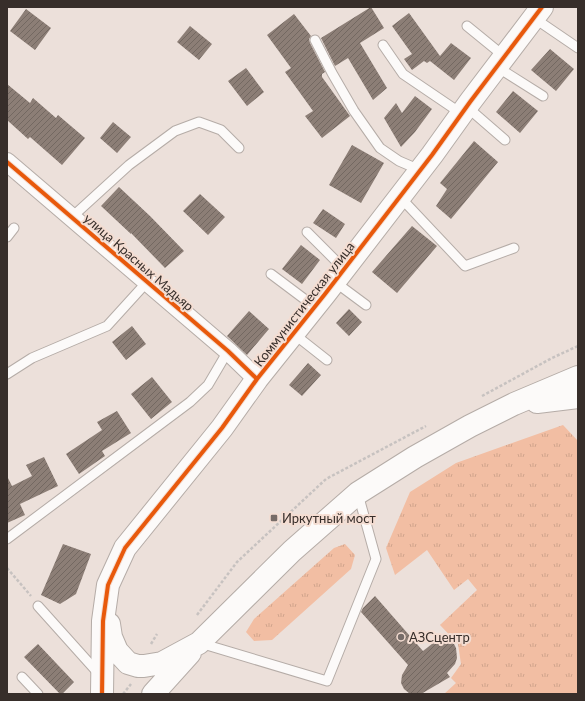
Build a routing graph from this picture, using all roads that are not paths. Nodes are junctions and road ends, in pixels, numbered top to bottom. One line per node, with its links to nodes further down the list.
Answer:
1 (538, 13): 5 (lane); 6 (street, Коммунистическая улица)
2 (467, 26): 6 (lane)
3 (315, 40): 12 (lane)
4 (383, 45): 8 (lane)
5 (578, 48)
6 (501, 62): 7 (lane); 8 (street, Коммунистическая улица)
7 (543, 96)
8 (464, 110): 9 (lane); 12 (street, Коммунистическая улица)
9 (505, 140)
10 (239, 148): 14 (lane)
11 (8, 164): 14 (street, улица Красных Мадьяр)
12 (421, 170): 13 (street, Коммунистическая улица)
13 (400, 197): 18 (lane); 20 (street, Коммунистическая улица)
14 (72, 217): 21 (street, улица Красных Мадьяр)
15 (14, 228): 17 (lane)
16 (307, 232): 20 (lane)
17 (7, 237)
18 (514, 248)
19 (271, 274): 23 (lane)
20 (340, 275): 22 (lane); 23 (street, Коммунистическая улица)
21 (147, 282): 25 (street, улица Красных Мадьяр); 27 (lane)
22 (366, 306)
23 (316, 307): 24 (street, Коммунистическая улица)
24 (294, 334): 26 (lane); 29 (street, Коммунистическая улица)
25 (228, 351): 29 (street, улица Красных Мадьяр); 33 (lane)
26 (327, 360)
27 (7, 374)
28 (578, 377): 31 (street)
29 (257, 379): 34 (street, Коммунистическая улица)
30 (578, 397): 31 (street)
31 (514, 404): 32 (street)
32 (358, 493): 36 (street); 36 (lane)
33 (7, 539)
34 (108, 585): 36 (street); 38 (street, Коммунистическая улица)
35 (37, 603): 38 (lane)
36 (199, 643): 40 (street)
37 (22, 677): 39 (lane)
38 (102, 686)
39 (38, 694)
40 (153, 694)

